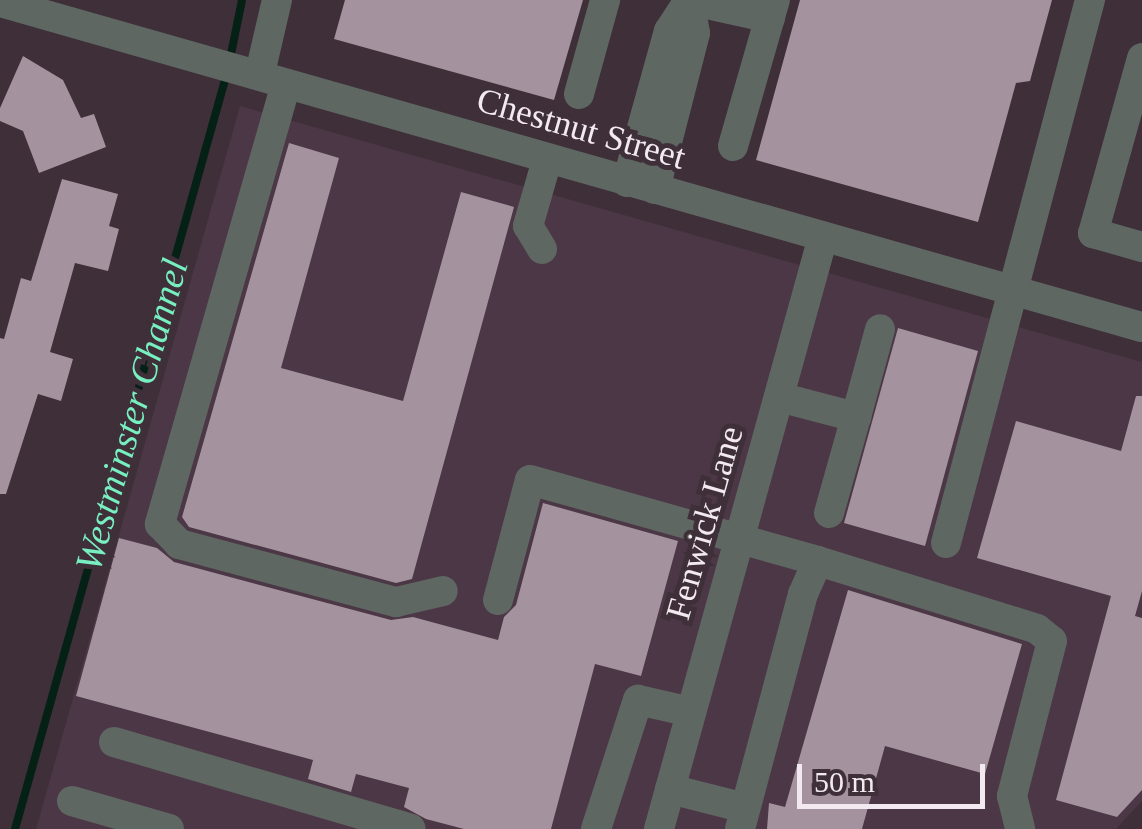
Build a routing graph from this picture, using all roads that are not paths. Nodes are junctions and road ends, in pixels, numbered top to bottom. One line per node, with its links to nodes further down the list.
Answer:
1 (277, 0): 8 (street)
2 (605, 0): 9 (street)
3 (690, 0): 6 (street); 12 (street)
4 (1090, 0): 16 (street)
5 (0, 2): 8 (street, Chestnut Street)
6 (772, 9): 10 (street)
7 (1142, 58): 14 (street)
8 (264, 75): 11 (street, Chestnut Street); 25 (street)
9 (579, 94)
10 (733, 146)
11 (548, 160): 12 (street, Chestnut Street); 15 (street)
12 (641, 185): 13 (street, Chestnut Street)
13 (823, 237): 16 (street, Chestnut Street); 19 (street, Fenwick Lane)
14 (1142, 247)
15 (542, 249)
16 (1011, 290): 17 (street, Chestnut Street); 23 (street)
17 (1142, 326)
18 (880, 329): 20 (street)
19 (779, 397): 20 (street); 22 (street, Fenwick Lane)
20 (856, 417): 21 (street)
21 (828, 513)
22 (740, 535): 24 (street); 26 (street); 27 (street, Fenwick Lane)
23 (946, 544)
24 (818, 560): 32 (street); 37 (street)
25 (443, 591)
26 (498, 600)
27 (691, 712): 29 (street, Fenwick Lane); 35 (street)
28 (114, 742): 31 (street)
29 (670, 788): 32 (street); 36 (street, Fenwick Lane)
30 (72, 802): 33 (street)
31 (321, 816): 34 (street)
32 (742, 818)
33 (163, 828)
34 (411, 829)
35 (596, 829)
36 (659, 829)
37 (1020, 829)

